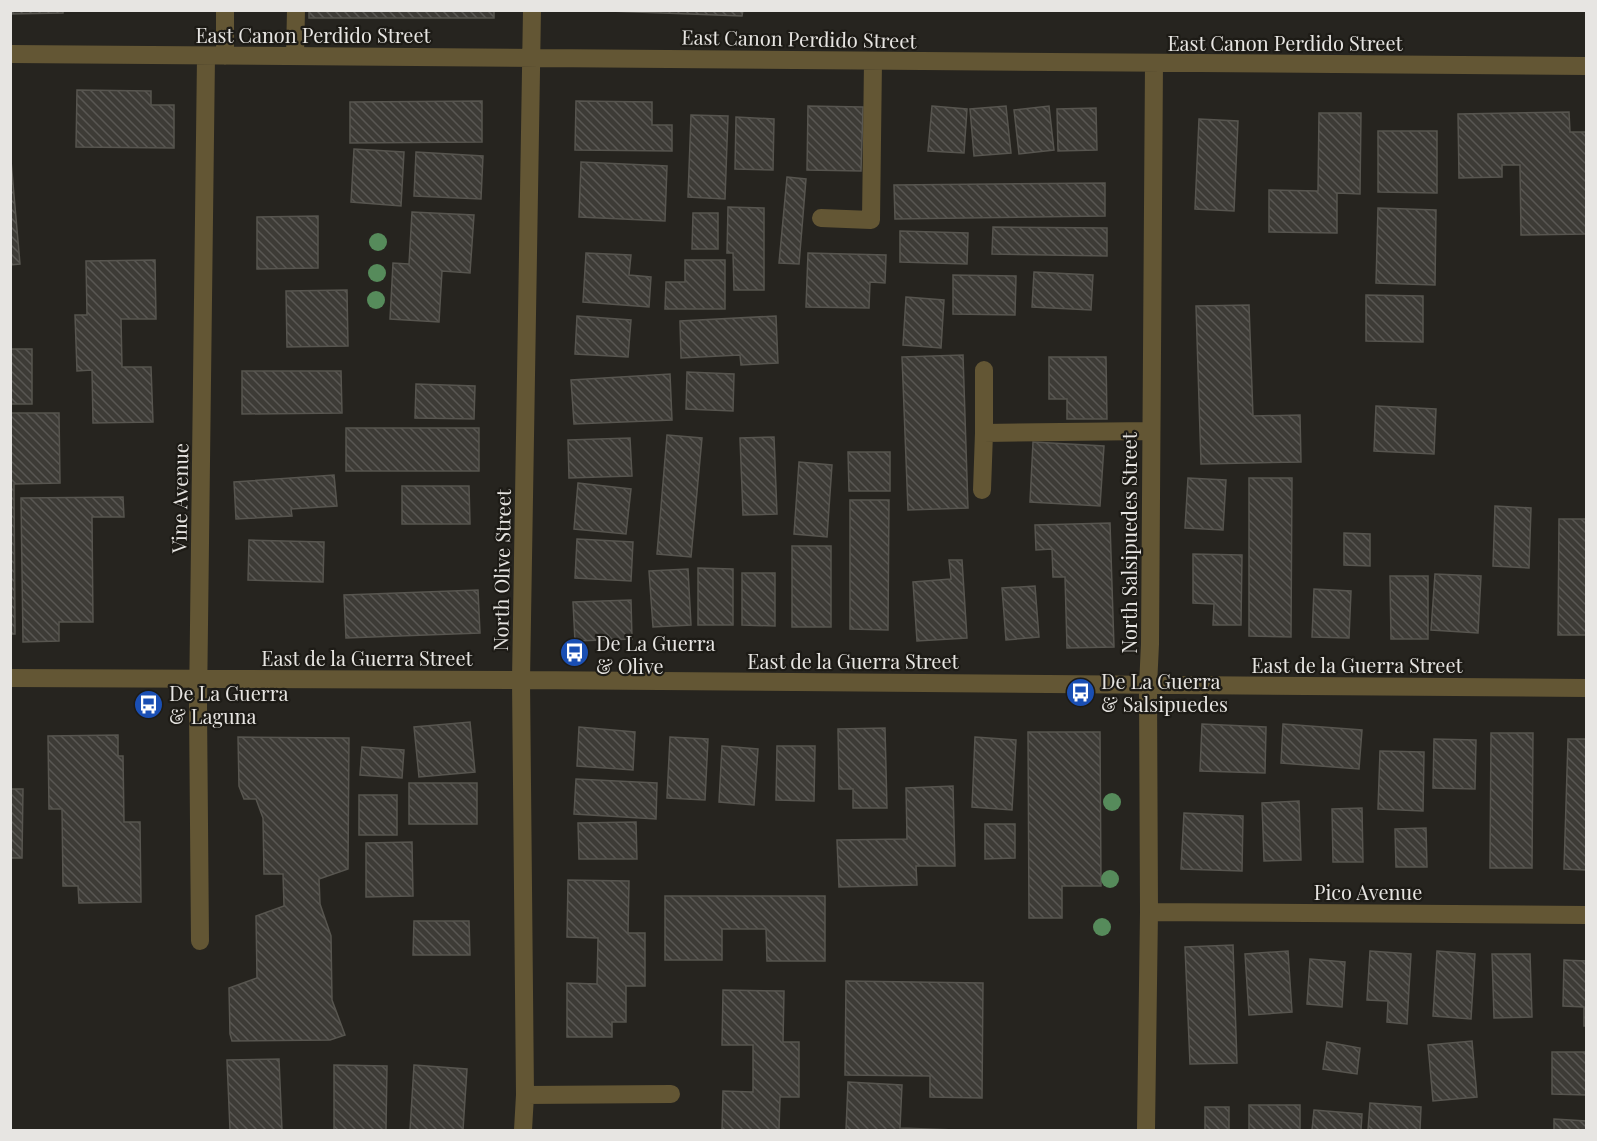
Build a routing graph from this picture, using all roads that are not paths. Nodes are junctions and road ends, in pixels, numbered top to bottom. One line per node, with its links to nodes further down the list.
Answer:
1 (225, 10): 6 (street)
2 (296, 10): 7 (street)
3 (532, 10): 8 (street, North Olive Street)
4 (10, 54): 5 (street, East Canon Perdido Street)
5 (206, 56): 6 (street, East Canon Perdido Street); 18 (street, Vine Avenue)
6 (225, 56): 7 (street, East Canon Perdido Street)
7 (295, 56): 8 (street, East Canon Perdido Street)
8 (531, 58): 9 (street, East Canon Perdido Street); 19 (street, North Olive Street)
9 (873, 62): 10 (street, East Canon Perdido Street); 12 (street)
10 (1154, 63): 11 (street, East Canon Perdido Street); 14 (street, North Salsipuedes Street)
11 (1587, 66)
12 (822, 218)
13 (984, 370): 15 (street)
14 (1151, 431): 15 (street); 20 (street, North Salsipuedes Street)
15 (984, 433): 16 (street)
16 (982, 490)
17 (10, 678): 18 (street, East de la Guerra Street)
18 (199, 679): 19 (street, East de la Guerra Street); 24 (street, Vine Avenue)
19 (521, 680): 20 (street, East de la Guerra Street); 26 (street, North Olive Street)
20 (1148, 686): 21 (street, East de la Guerra Street); 22 (street, North Salsipuedes Street)
21 (1587, 688)
22 (1149, 912): 23 (street, Pico Avenue); 28 (street, North Salsipuedes Street)
23 (1587, 915)
24 (200, 941)
25 (671, 1094): 26 (street)
26 (525, 1095): 27 (street, North Olive Street)
27 (523, 1131)
28 (1146, 1131)

